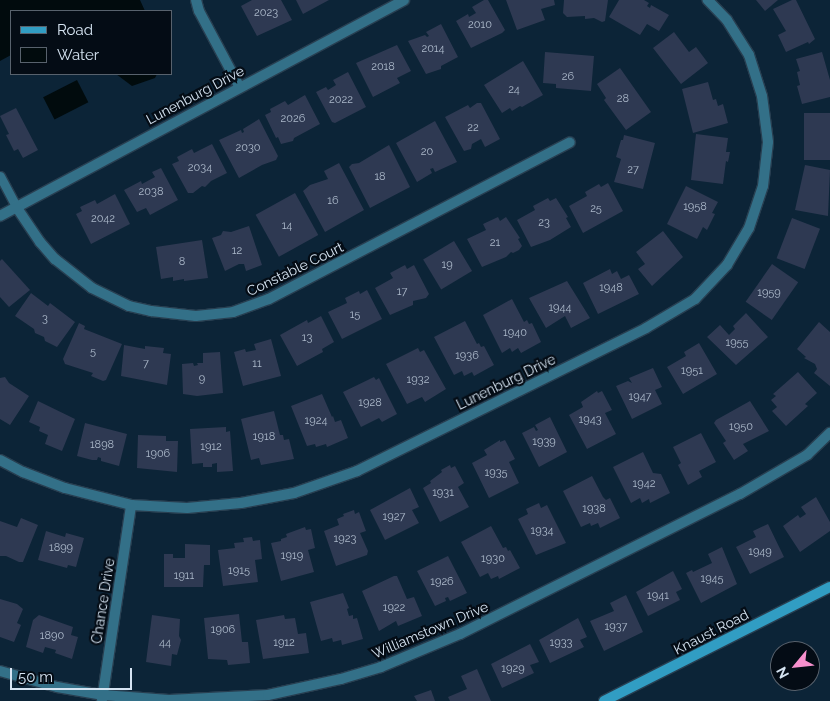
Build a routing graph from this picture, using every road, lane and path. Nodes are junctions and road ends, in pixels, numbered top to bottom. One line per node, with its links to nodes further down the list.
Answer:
1 (196, 0): 4 (street)
2 (404, 0): 4 (street, Lunenburg Drive)
3 (708, 0): 11 (street, Lunenburg Drive)
4 (240, 86): 7 (street, Lunenburg Drive)
5 (570, 142): 7 (street, Constable Court)
6 (0, 176): 7 (lane)
7 (17, 208): 8 (street, Lunenburg Drive)
8 (0, 216)
9 (830, 433): 14 (street, Williamstown Drive)
10 (0, 460): 11 (street, Lunenburg Drive)
11 (131, 505): 14 (street, Chance Drive)
12 (830, 587): 15 (main road, Knaust Road)
13 (0, 671): 14 (street, Williamstown Drive)
14 (102, 698)
15 (604, 701)

